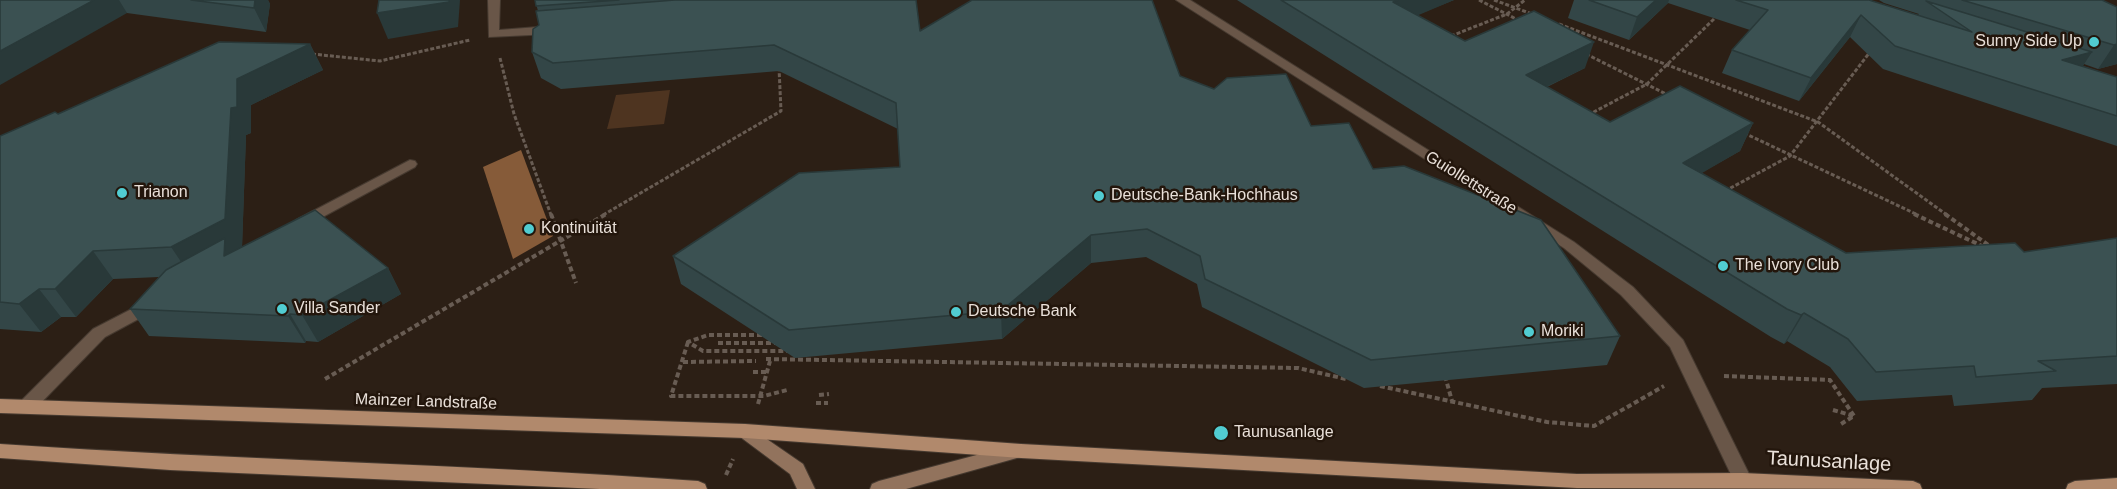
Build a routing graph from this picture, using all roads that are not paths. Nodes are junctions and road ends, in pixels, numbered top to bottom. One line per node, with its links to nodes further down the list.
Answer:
1 (494, 0): 3 (street)
2 (1182, 0): 15 (street, Guiollettstraße)
3 (564, 29)
4 (410, 164): 5 (street)
5 (285, 231)
6 (161, 299): 8 (street)
7 (0, 406): 8 (main road, Mainzer Landstraße)
8 (27, 406): 9 (main road, Mainzer Landstraße)
9 (745, 431): 10 (main road, Mainzer Landstraße); 18 (main road)
10 (851, 439): 12 (main road, Taunusanlage)
11 (0, 451): 13 (main road)
12 (1021, 451): 14 (main road, Taunusanlage); 19 (main road)
13 (618, 486): 17 (main road)
14 (1644, 486): 15 (main road, Taunusanlage)
15 (1742, 486): 20 (main road, Taunusanlage)
16 (2117, 486): 21 (main road)
17 (698, 489)
18 (806, 489)
19 (879, 489)
20 (1914, 489)
21 (2075, 489)

